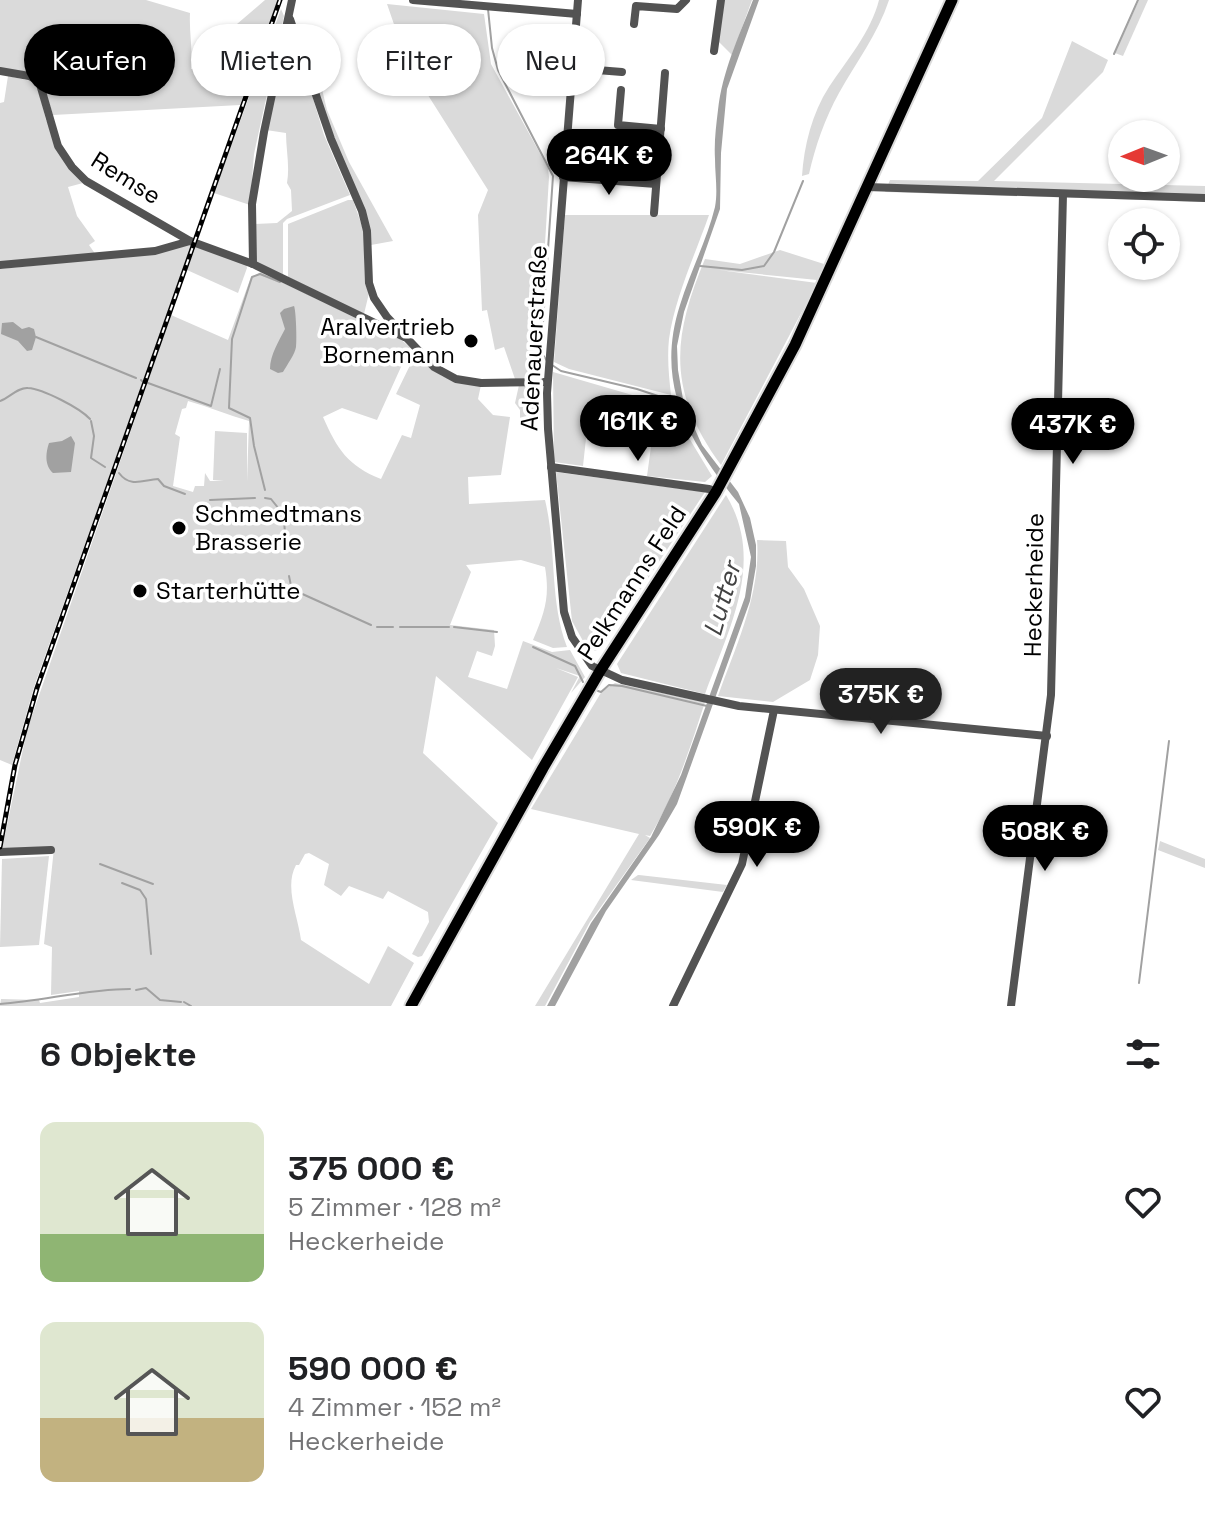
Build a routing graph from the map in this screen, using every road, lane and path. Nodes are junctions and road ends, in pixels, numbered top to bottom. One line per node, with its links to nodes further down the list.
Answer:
1 (292, 0): 9 (street)
2 (413, 0): 8 (street)
3 (578, 0): 8 (street, Adenauerstraße)
4 (686, 0): 7 (street)
5 (721, 0): 12 (street)
6 (952, 0): 22 (main road, Pelkmanns Feld)
7 (636, 3): 11 (street)
8 (577, 14): 10 (street, Adenauerstraße)
9 (290, 19): 27 (street); 29 (street)
10 (576, 24)
11 (634, 24)
12 (714, 51)
13 (605, 70): 15 (street)
14 (0, 71): 26 (street, Remse)
15 (622, 72)
16 (665, 73): 19 (street)
17 (621, 90): 19 (street)
18 (570, 96): 20 (street, Adenauerstraße)
19 (661, 129): 21 (street)
20 (563, 177): 21 (street); 30 (street, Adenauerstraße)
21 (656, 184): 25 (street)
22 (867, 187): 23 (street); 32 (main road, Pelkmanns Feld)
23 (1063, 194): 24 (street); 35 (street, Heckerheide)
24 (1205, 198)
25 (654, 213)
26 (190, 241): 27 (street, Remse); 28 (street)
27 (253, 264): 29 (street, Remse)
28 (0, 265)
29 (404, 337): 30 (street)
30 (547, 382): 31 (street, Adenauerstraße)
31 (551, 467): 32 (street); 33 (street, Adenauerstraße)
32 (718, 489): 33 (main road, Pelkmanns Feld)
33 (600, 671): 34 (street); 38 (main road, Pelkmanns Feld)
34 (774, 710): 35 (street); 39 (street)
35 (1047, 736): 40 (street, Heckerheide)
36 (51, 850): 37 (street)
37 (0, 852)
38 (411, 1006)
39 (673, 1006)
40 (1011, 1006)

